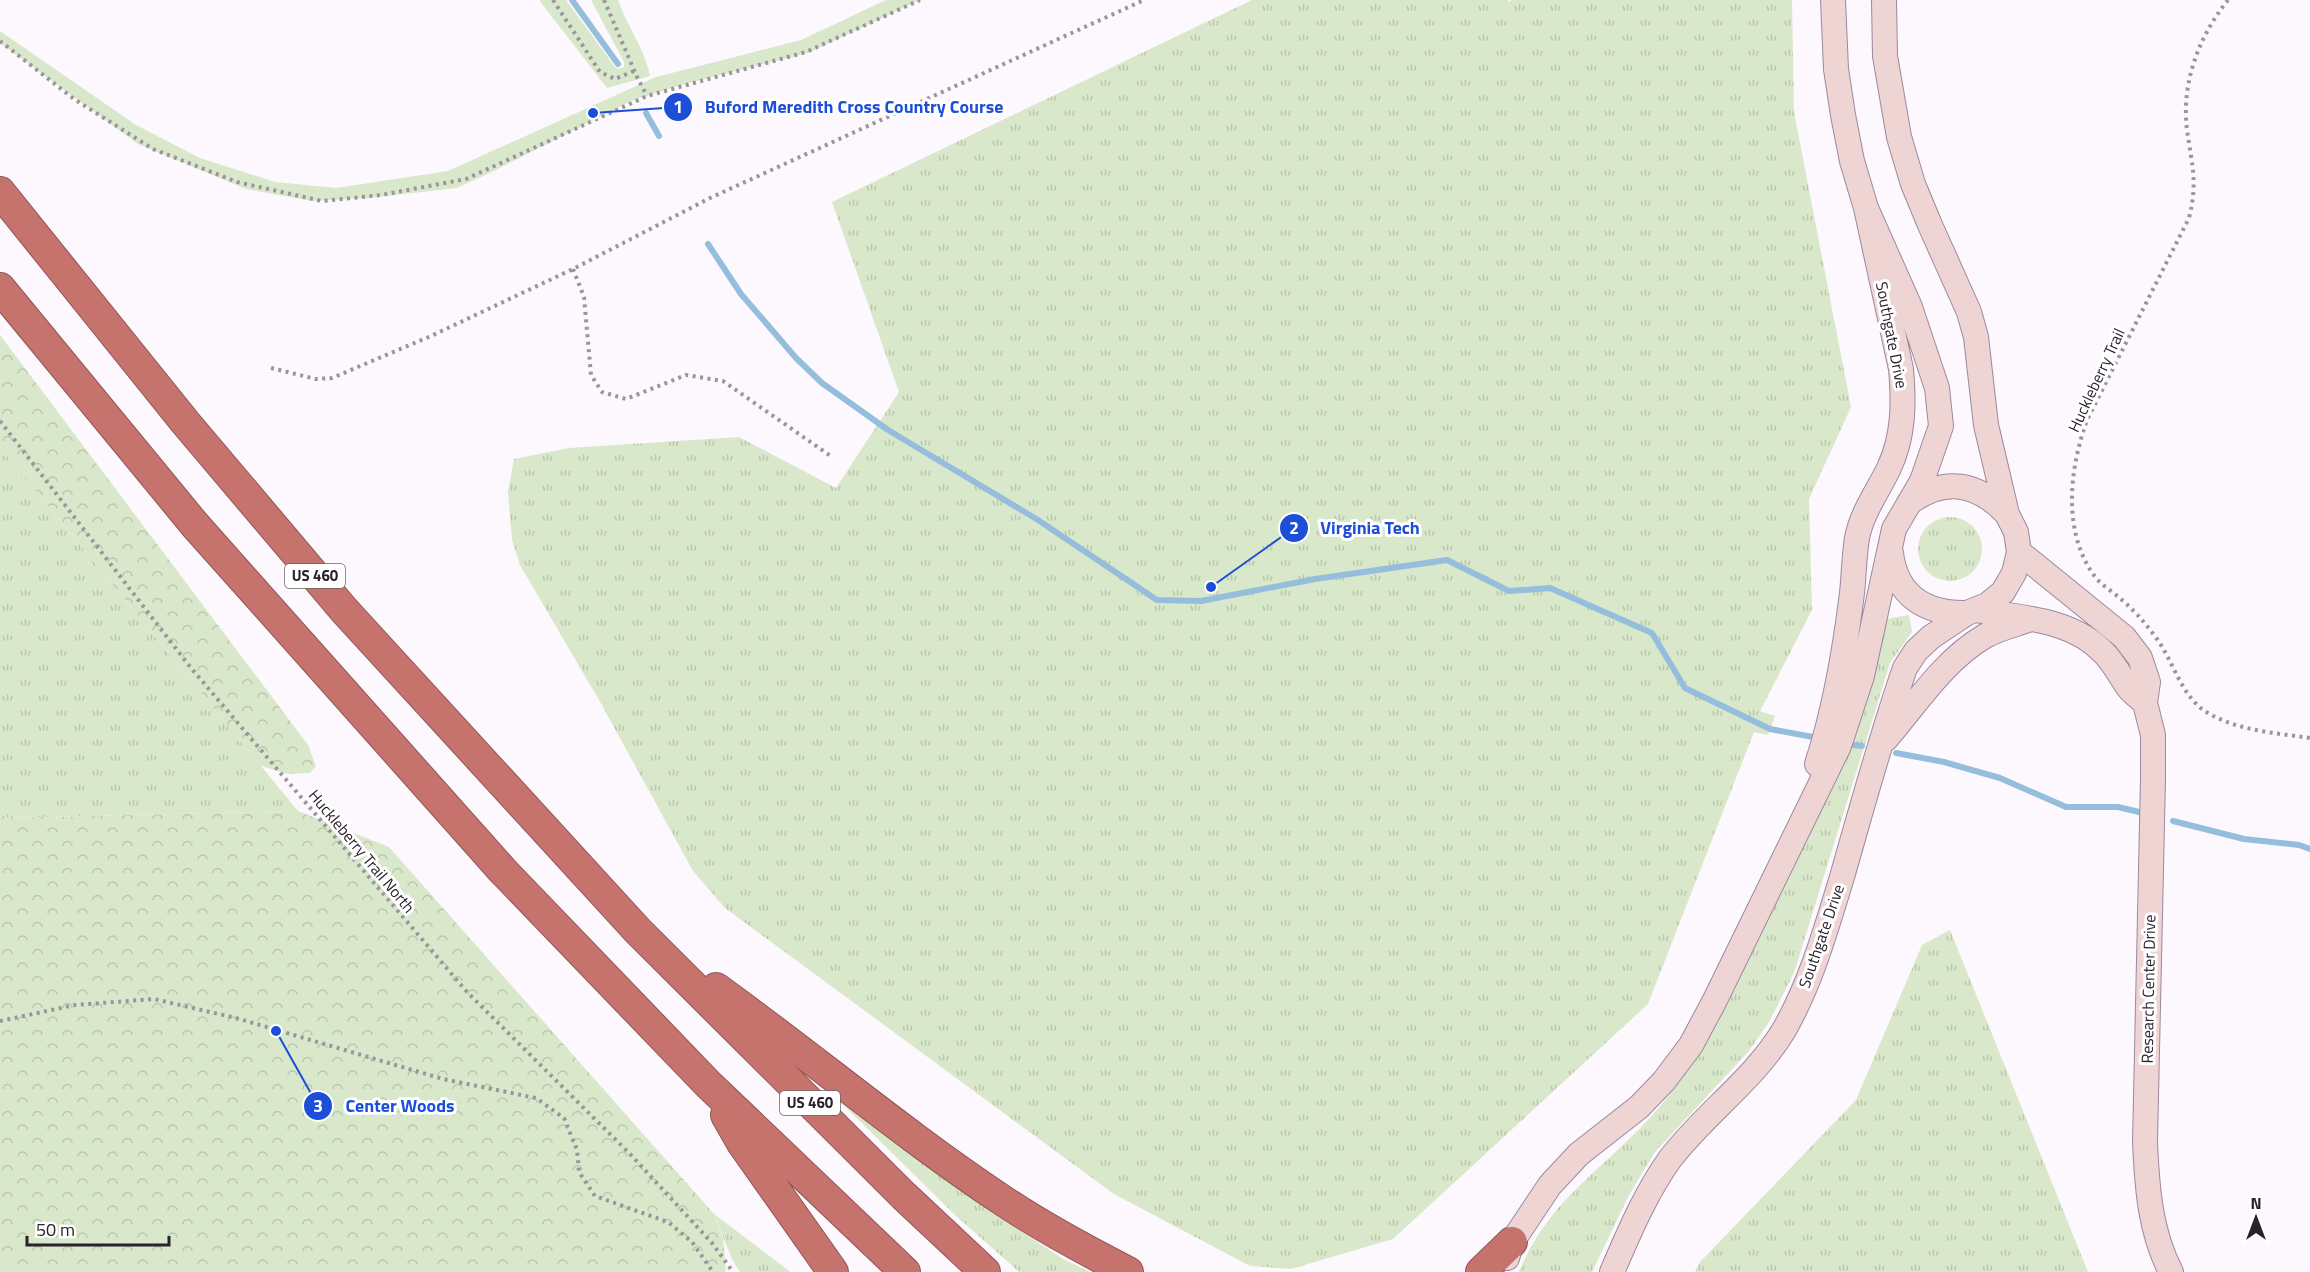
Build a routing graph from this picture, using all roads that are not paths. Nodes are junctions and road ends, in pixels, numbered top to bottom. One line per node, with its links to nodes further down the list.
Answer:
1 (1833, 0): 4 (main road, Southgate Drive)
2 (1884, 0): 7 (main road)
3 (0, 192): 15 (highway, US 460)
4 (1866, 208): 6 (main road, Southgate Drive); 14 (main road, Southgate Drive)
5 (0, 288): 16 (highway)
6 (1909, 503): 7 (main road); 8 (main road, Southgate Drive)
7 (2007, 514): 9 (main road)
8 (1891, 548): 10 (main road, Southgate Drive); 14 (main road, Southgate Drive)
9 (2019, 552): 10 (main road, Southgate Drive); 12 (main road, Research Center Drive)
10 (1971, 611): 11 (main road); 13 (main road, Southgate Drive)
11 (2033, 618): 12 (main road); 13 (main road)
12 (2145, 703): 25 (main road, Research Center Drive)
13 (1880, 746): 24 (main road, Southgate Drive)
14 (1792, 843): 17 (main road, Southgate Drive)
15 (638, 931): 20 (highway, US 460); 21 (highway)
16 (708, 1084): 18 (highway); 19 (highway)
17 (1512, 1242): 22 (highway); 23 (main road, Southgate Drive)
18 (833, 1272)
19 (904, 1272)
20 (985, 1272)
21 (1128, 1272)
22 (1481, 1272)
23 (1502, 1272)
24 (1612, 1272)
25 (2171, 1272)

